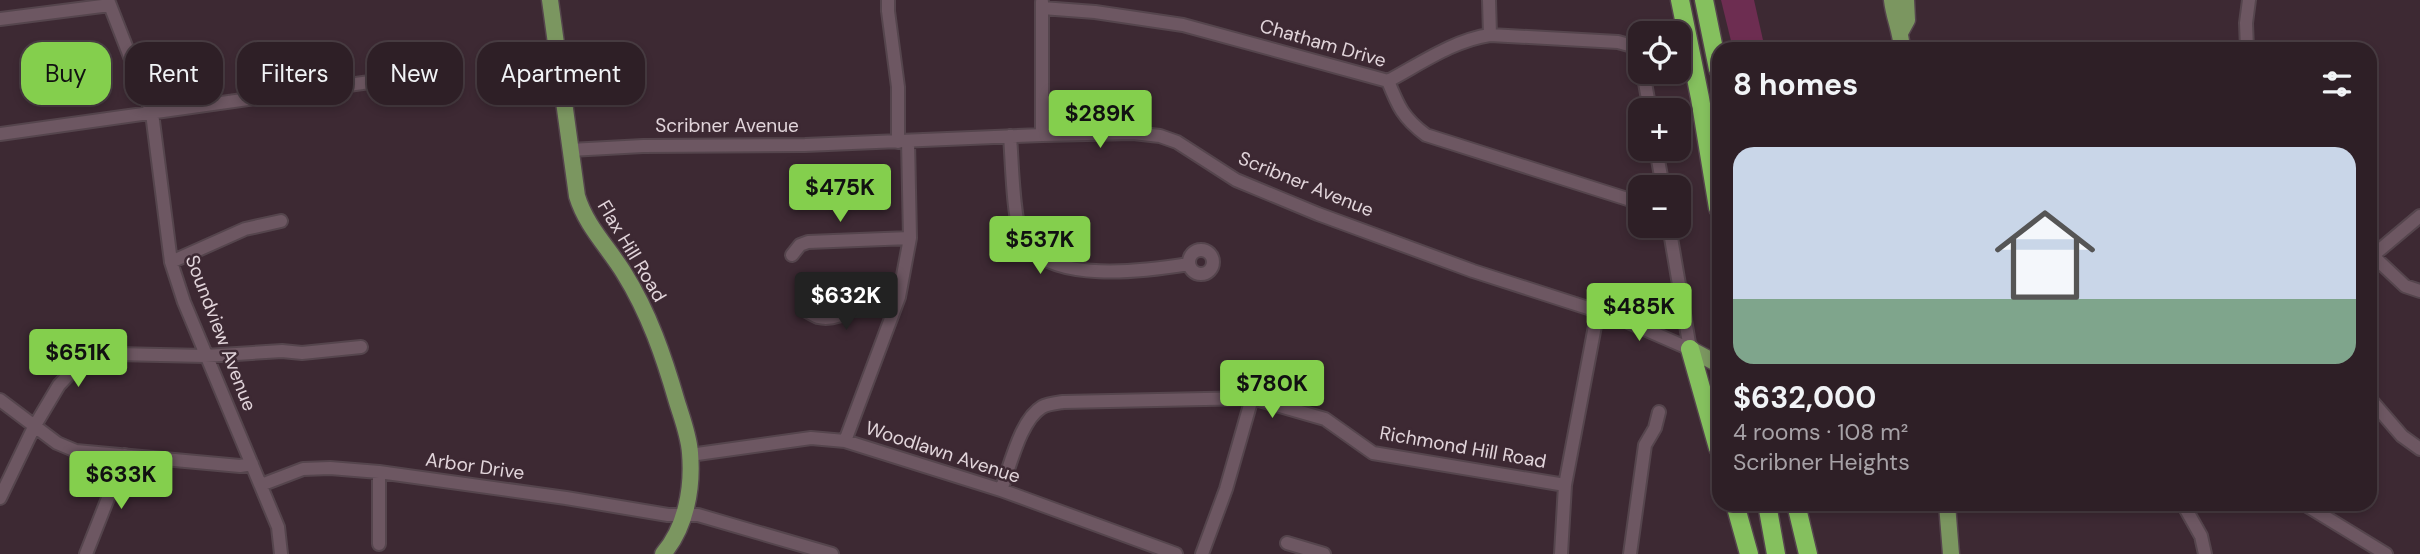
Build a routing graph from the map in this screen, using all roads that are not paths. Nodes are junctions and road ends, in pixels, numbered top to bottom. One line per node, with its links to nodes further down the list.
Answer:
1 (550, 0): 25 (main road, Flax Hill Road)
2 (888, 0): 24 (street)
3 (1489, 0): 13 (street)
4 (1680, 0): 26 (highway)
5 (1704, 0): 14 (highway)
6 (1892, 0): 12 (main road)
7 (1906, 0): 12 (main road)
8 (2249, 0): 16 (street)
9 (109, 3): 11 (street); 20 (street, Soundview Avenue)
10 (1042, 4): 18 (street, Chatham Drive); 22 (street)
11 (0, 19)
12 (1901, 31): 15 (main road)
13 (1490, 35): 17 (street); 18 (street)
14 (1713, 42)
15 (1902, 42)
16 (2246, 42)
17 (1628, 45)
18 (1388, 81): 27 (street, Chatham Drive)
19 (367, 82): 20 (street)
20 (152, 113): 21 (street); 35 (street, Soundview Avenue)
21 (0, 134)
22 (1042, 135): 23 (street, Scribner Avenue); 40 (street, Scribner Avenue)
23 (1010, 136): 24 (street, Scribner Avenue); 36 (street)
24 (903, 141): 25 (street, Scribner Avenue); 30 (street)
25 (570, 150): 54 (main road, Flax Hill Road)
26 (1712, 171)
27 (1628, 198)
28 (2420, 216): 32 (street)
29 (281, 221): 35 (street)
30 (910, 238): 33 (street); 38 (street)
31 (1671, 238): 42 (street)
32 (2377, 251)
33 (792, 255)
34 (2377, 261): 37 (street)
35 (171, 262): 43 (street, Soundview Avenue)
36 (1189, 264)
37 (2420, 291)
38 (899, 297): 39 (street); 51 (street)
39 (803, 309)
40 (1598, 310): 42 (street, Scribner Avenue); 58 (street)
41 (361, 347): 43 (street)
42 (1690, 349): 44 (main road, Scribner Avenue); 50 (highway)
43 (205, 356): 49 (street); 55 (street, Soundview Avenue)
44 (1712, 361)
45 (1252, 398): 58 (street, Richmond Hill Road); 59 (street, Richmond Hill Road); 76 (street)
46 (0, 400): 49 (street)
47 (2377, 407): 52 (street)
48 (1659, 412): 79 (street)
49 (34, 427): 53 (street); 60 (street)
50 (1712, 427)
51 (845, 440): 54 (street, Woodlawn Avenue); 59 (street, Woodlawn Avenue)
52 (2420, 449)
53 (125, 455): 55 (street); 71 (street)
54 (690, 455): 68 (main road, Flax Hill Road)
55 (252, 464): 57 (street, Soundview Avenue)
56 (379, 472): 57 (street, Arbor Drive); 68 (street, Arbor Drive); 70 (street)
57 (261, 485): 72 (street, Soundview Avenue)
58 (1565, 485): 78 (street)
59 (1002, 490): 75 (street, Woodlawn Avenue)
60 (0, 498)
61 (1737, 511): 80 (highway)
62 (1769, 511): 81 (highway)
63 (1795, 511): 82 (highway)
64 (1796, 511): 83 (highway)
65 (1948, 511): 84 (main road)
66 (2187, 511): 85 (street)
67 (2315, 511): 86 (street)
68 (685, 515): 73 (main road, Flax Hill Road); 74 (street, Arbor Drive)
69 (1287, 543): 77 (street)
70 (379, 544)
71 (86, 554)
72 (281, 554)
73 (663, 554)
74 (832, 554)
75 (1176, 554)
76 (1202, 554)
77 (1324, 554)
78 (1561, 554)
79 (1630, 554)
80 (1749, 554)
81 (1776, 554)
82 (1800, 554)
83 (1808, 554)
84 (1951, 554)
85 (2205, 554)
86 (2386, 554)

